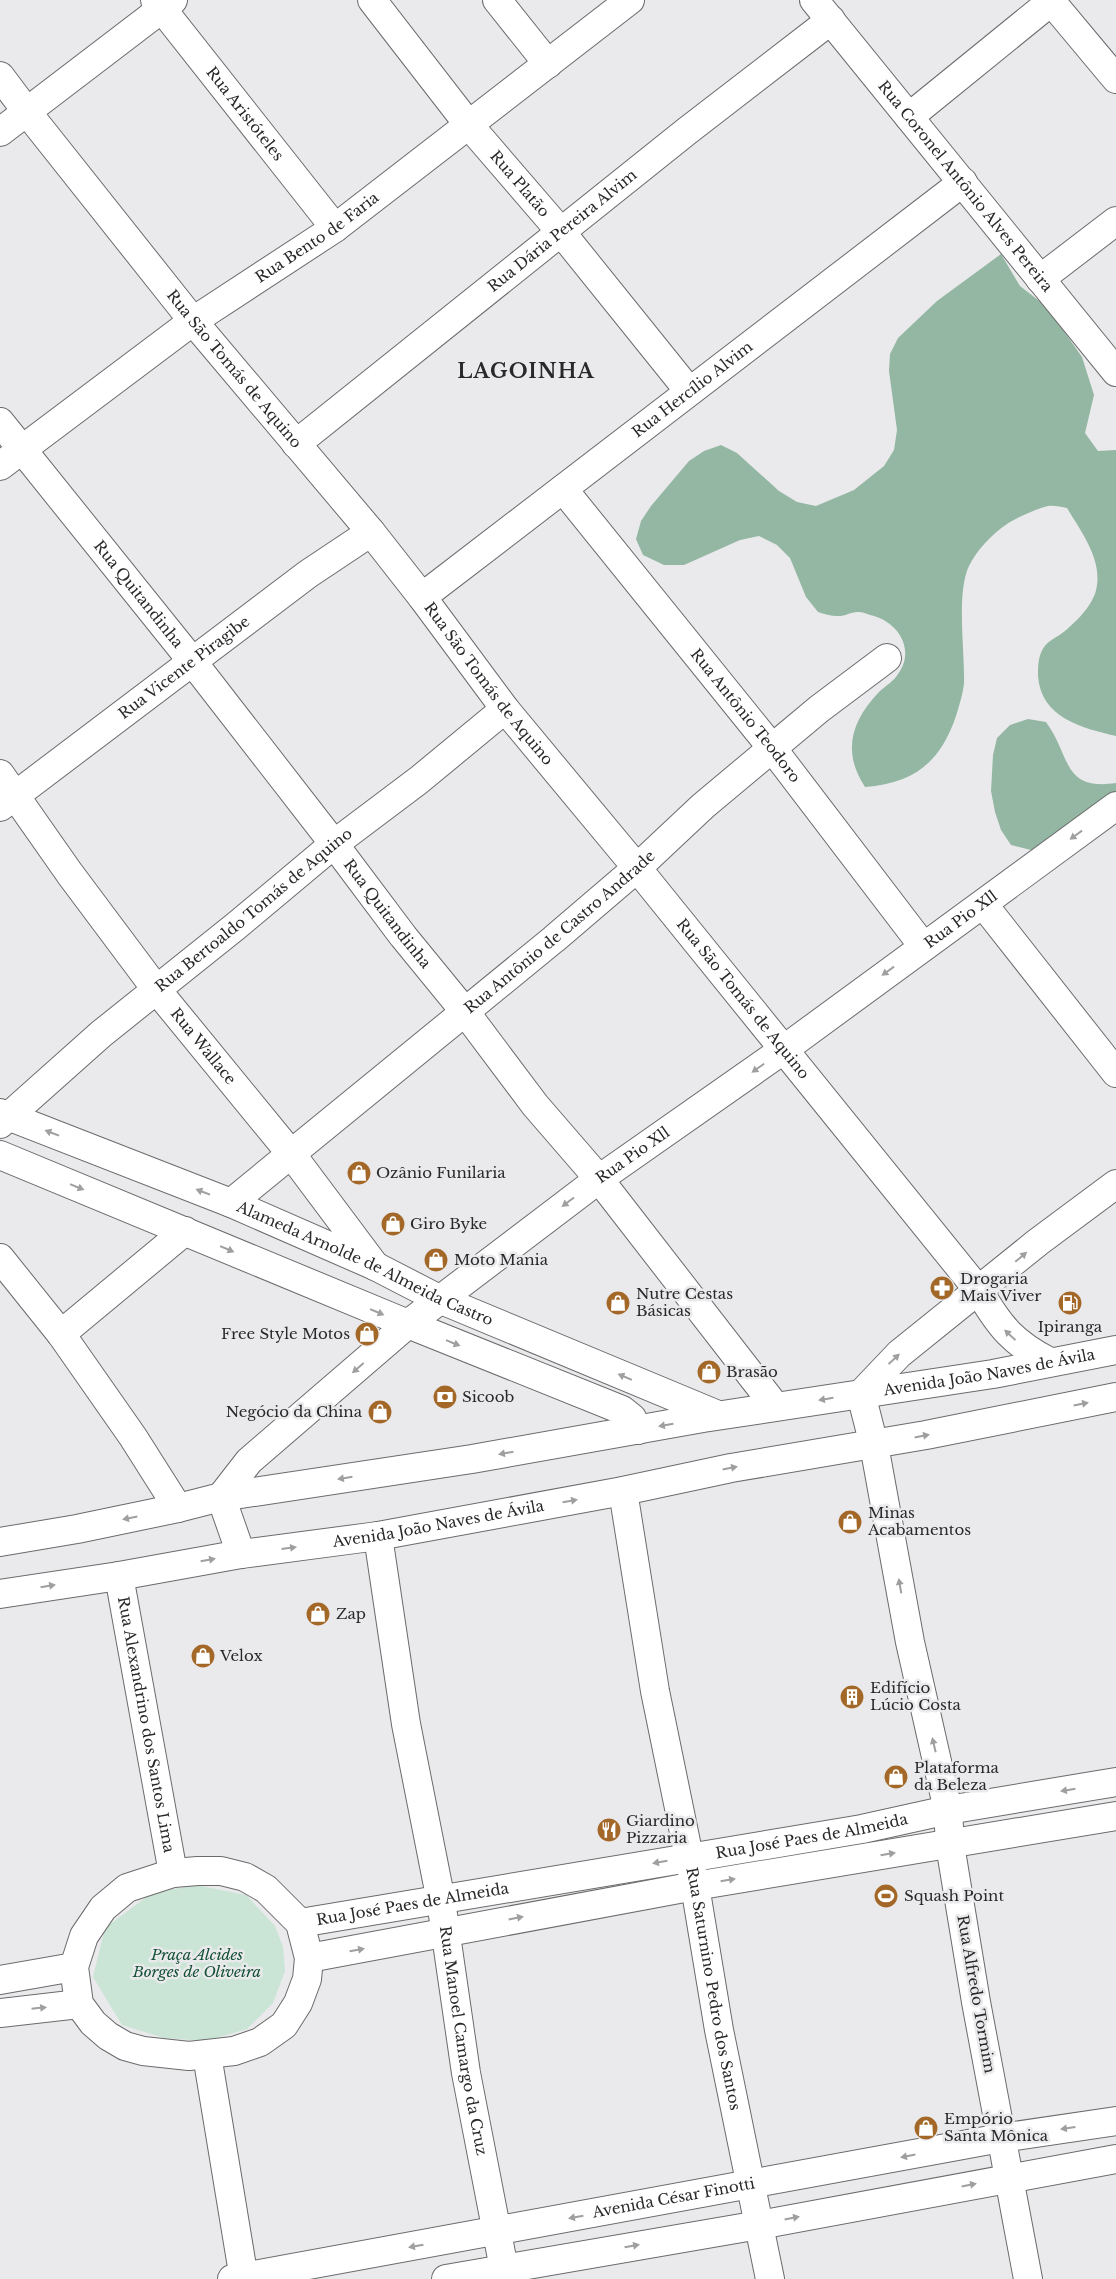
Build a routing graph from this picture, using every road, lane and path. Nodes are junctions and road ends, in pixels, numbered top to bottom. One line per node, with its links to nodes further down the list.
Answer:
1 (372, 0): 12 (street, Rua Platão)
2 (497, 0): 7 (street)
3 (630, 0): 7 (street, Rua Bento de Faria)
4 (1051, 0): 9 (street); 11 (street)
5 (163, 3): 10 (street); 16 (street, Rua Aristóteles)
6 (823, 10): 11 (street, Rua Coronel Antônio Alves Pereira); 17 (street, Rua Dária Pereira Alvim)
7 (548, 64): 12 (street, Rua Bento de Faria)
8 (0, 76): 10 (street, Rua São Tomás de Aquino)
9 (1116, 79)
10 (27, 112): 13 (street); 19 (street, Rua São Tomás de Aquino)
11 (909, 116): 14 (street, Rua Coronel Antônio Alves Pereira)
12 (468, 124): 16 (street, Rua Bento de Faria); 17 (street, Rua Platão)
13 (0, 132)
14 (963, 182): 18 (street, Rua Coronel Antônio Alves Pereira); 21 (street, Rua Hercílio Alvim)
15 (1116, 221): 18 (street)
16 (335, 228): 19 (street, Rua Bento de Faria)
17 (561, 232): 21 (street, Rua Platão); 23 (street, Rua Dária Pereira Alvim)
18 (1040, 279): 20 (street, Rua Coronel Antônio Alves Pereira)
19 (193, 321): 23 (street, Rua São Tomás de Aquino); 24 (street, Rua Bento de Faria)
20 (1116, 372)
21 (689, 391): 26 (street, Rua Hercílio Alvim)
22 (0, 422): 24 (street, Rua Quitandinha)
23 (296, 444): 27 (street, Rua São Tomás de Aquino)
24 (22, 449): 25 (street, Rua Bento de Faria); 30 (street, Rua Quitandinha)
25 (0, 466)
26 (563, 489): 28 (street, Rua Hercílio Alvim); 32 (street, Rua Antônio Teodoro)
27 (371, 532): 28 (street, Rua São Tomás de Aquino); 30 (street, Rua Vicente Piragibe)
28 (422, 597): 31 (street, Rua São Tomás de Aquino)
29 (886, 658): 32 (street, Rua Antônio de Castro Andrade)
30 (192, 661): 33 (street, Rua Vicente Piragibe); 35 (street, Rua Quitandinha)
31 (504, 709): 35 (street, Rua Bertoaldo Tomás de Aquino); 36 (street, Rua São Tomás de Aquino)
32 (772, 748): 36 (street, Rua Antônio de Castro Andrade); 38 (street, Rua Antônio Teodoro)
33 (5, 792): 39 (street, Rua Wallace)
34 (1116, 806): 37 (street, Rua Pio Xll, one-way to 37)
35 (334, 844): 39 (street, Rua Bertoaldo Tomás de Aquino); 40 (street, Rua Quitandinha)
36 (637, 868): 40 (street, Rua Antônio de Castro Andrade); 41 (street, Rua São Tomás de Aquino)
37 (983, 904): 38 (street, Rua Pio Xll); 42 (street)
38 (924, 946): 41 (street, Rua Pio Xll, one-way to 41)
39 (156, 989): 43 (street, Rua Bertoaldo Tomás de Aquino); 45 (street, Rua Wallace)
40 (466, 1013): 45 (street, Rua Antônio de Castro Andrade); 46 (street, Rua Quitandinha)
41 (783, 1050): 46 (street, Rua Pio Xll, one-way to 46); 52 (street, Rua São Tomás de Aquino)
42 (1116, 1073)
43 (3, 1118): 48 (street, Alameda Arnolde de Almeida Castro, one-way to 43)
44 (0, 1154): 49 (street, one-way to 49)
45 (292, 1155): 48 (street, Rua Antônio de Castro Andrade); 51 (street, Rua Wallace)
46 (598, 1179): 53 (street, Rua Pio Xll, one-way to 53); 60 (street, Rua Quitandinha)
47 (1116, 1184): 52 (street, one-way to 47)
48 (231, 1203): 51 (street, Alameda Arnolde de Almeida Castro)
49 (185, 1231): 54 (street, one-way to 54); 55 (street)
50 (0, 1258): 55 (street)
51 (376, 1266): 53 (street, Alameda Arnolde de Almeida Castro)
52 (980, 1291): 57 (street, Rua São Tomás de Aquino, one-way to 52); 58 (street, one-way to 52)
53 (439, 1300): 54 (street, Rua Pio Xll); 61 (street, Alameda Arnolde de Almeida Castro, one-way to 53)
54 (408, 1324): 62 (street, one-way to 62); 65 (street, Rua Pio Xll, one-way to 65)
55 (62, 1334): 66 (street)
56 (1116, 1350): 57 (street, Avenida João Naves de Ávila)
57 (1050, 1362): 58 (street, Avenida João Naves de Ávila)
58 (860, 1394): 60 (street, Avenida João Naves de Ávila, one-way to 60); 63 (street, Avenida João Naves de Ávila)
59 (1116, 1397): 63 (street, Avenida João Naves de Ávila, one-way to 59)
60 (776, 1406): 61 (street, Avenida João Naves de Ávila)
61 (718, 1415): 62 (street, Avenida João Naves de Ávila, one-way to 62)
62 (638, 1430): 65 (street, Avenida João Naves de Ávila, one-way to 65)
63 (874, 1445): 64 (street, Avenida João Naves de Ávila, one-way to 63); 73 (street, Rua Alfredo Tormim, one-way to 63)
64 (623, 1491): 67 (street, Avenida João Naves de Ávila, one-way to 64); 76 (street, Rua Saturnino Pedro dos Santos)
65 (221, 1497): 66 (street, Avenida João Naves de Ávila); 69 (street)
66 (178, 1508): 68 (street, Avenida João Naves de Ávila, one-way to 68)
67 (378, 1536): 69 (street, Avenida João Naves de Ávila, one-way to 67); 79 (street, Rua Manoel Camargo da Cruz)
68 (0, 1542)
69 (241, 1554): 70 (street, Avenida João Naves de Ávila, one-way to 69)
70 (119, 1576): 71 (street, Avenida João Naves de Ávila, one-way to 70); 77 (street, Rua Alexandrino dos Santos Lima)
71 (0, 1594)
72 (1116, 1782): 73 (street, Rua José Paes de Almeida, one-way to 73)
73 (948, 1810): 75 (street, Rua Alfredo Tormim); 76 (street, Rua José Paes de Almeida)
74 (1116, 1816): 75 (street, Rua José Paes de Almeida)
75 (950, 1845): 78 (street, Rua José Paes de Almeida, one-way to 75); 89 (street, Rua Alfredo Tormim)
76 (688, 1857): 78 (street, Rua Saturnino Pedro dos Santos); 79 (street, Rua José Paes de Almeida, one-way to 79)
77 (173, 1874): 80 (street, Rua José Paes de Almeida); 83 (street, Rua José Paes de Almeida)
78 (695, 1886): 81 (street, Rua José Paes de Almeida, one-way to 78); 92 (street, Rua Saturnino Pedro dos Santos)
79 (440, 1901): 80 (street, Rua José Paes de Almeida); 81 (street, Rua Manoel Camargo da Cruz)
80 (300, 1923): 82 (street, Rua José Paes de Almeida)
81 (446, 1932): 82 (street, Rua José Paes de Almeida, one-way to 81); 94 (street, Rua Manoel Camargo da Cruz)
82 (309, 1958): 87 (street, Rua José Paes de Almeida)
83 (74, 1967): 84 (street); 85 (street)
84 (0, 1980)
85 (79, 2004): 86 (street, one-way to 85); 87 (street, Rua José Paes de Almeida)
86 (0, 2013)
87 (207, 2055): 96 (street)
88 (1116, 2121): 89 (street, Avenida César Finotti, one-way to 89)
89 (1001, 2138): 91 (street, Rua Alfredo Tormim); 92 (street, Avenida César Finotti, one-way to 92)
90 (1116, 2159): 91 (street)
91 (1008, 2178): 93 (street, one-way to 91); 99 (street, Rua Alfredo Tormim)
92 (752, 2185): 93 (street, Rua Saturnino Pedro dos Santos); 94 (street, Avenida César Finotti, one-way to 94)
93 (759, 2225): 95 (street, one-way to 93); 98 (street, Rua Saturnino Pedro dos Santos)
94 (496, 2232): 95 (street, Rua Manoel Camargo da Cruz); 96 (street, Avenida César Finotti, one-way to 96)
95 (504, 2273): 97 (street)
96 (240, 2278)
97 (446, 2279)
98 (770, 2279)
99 (1028, 2279)

